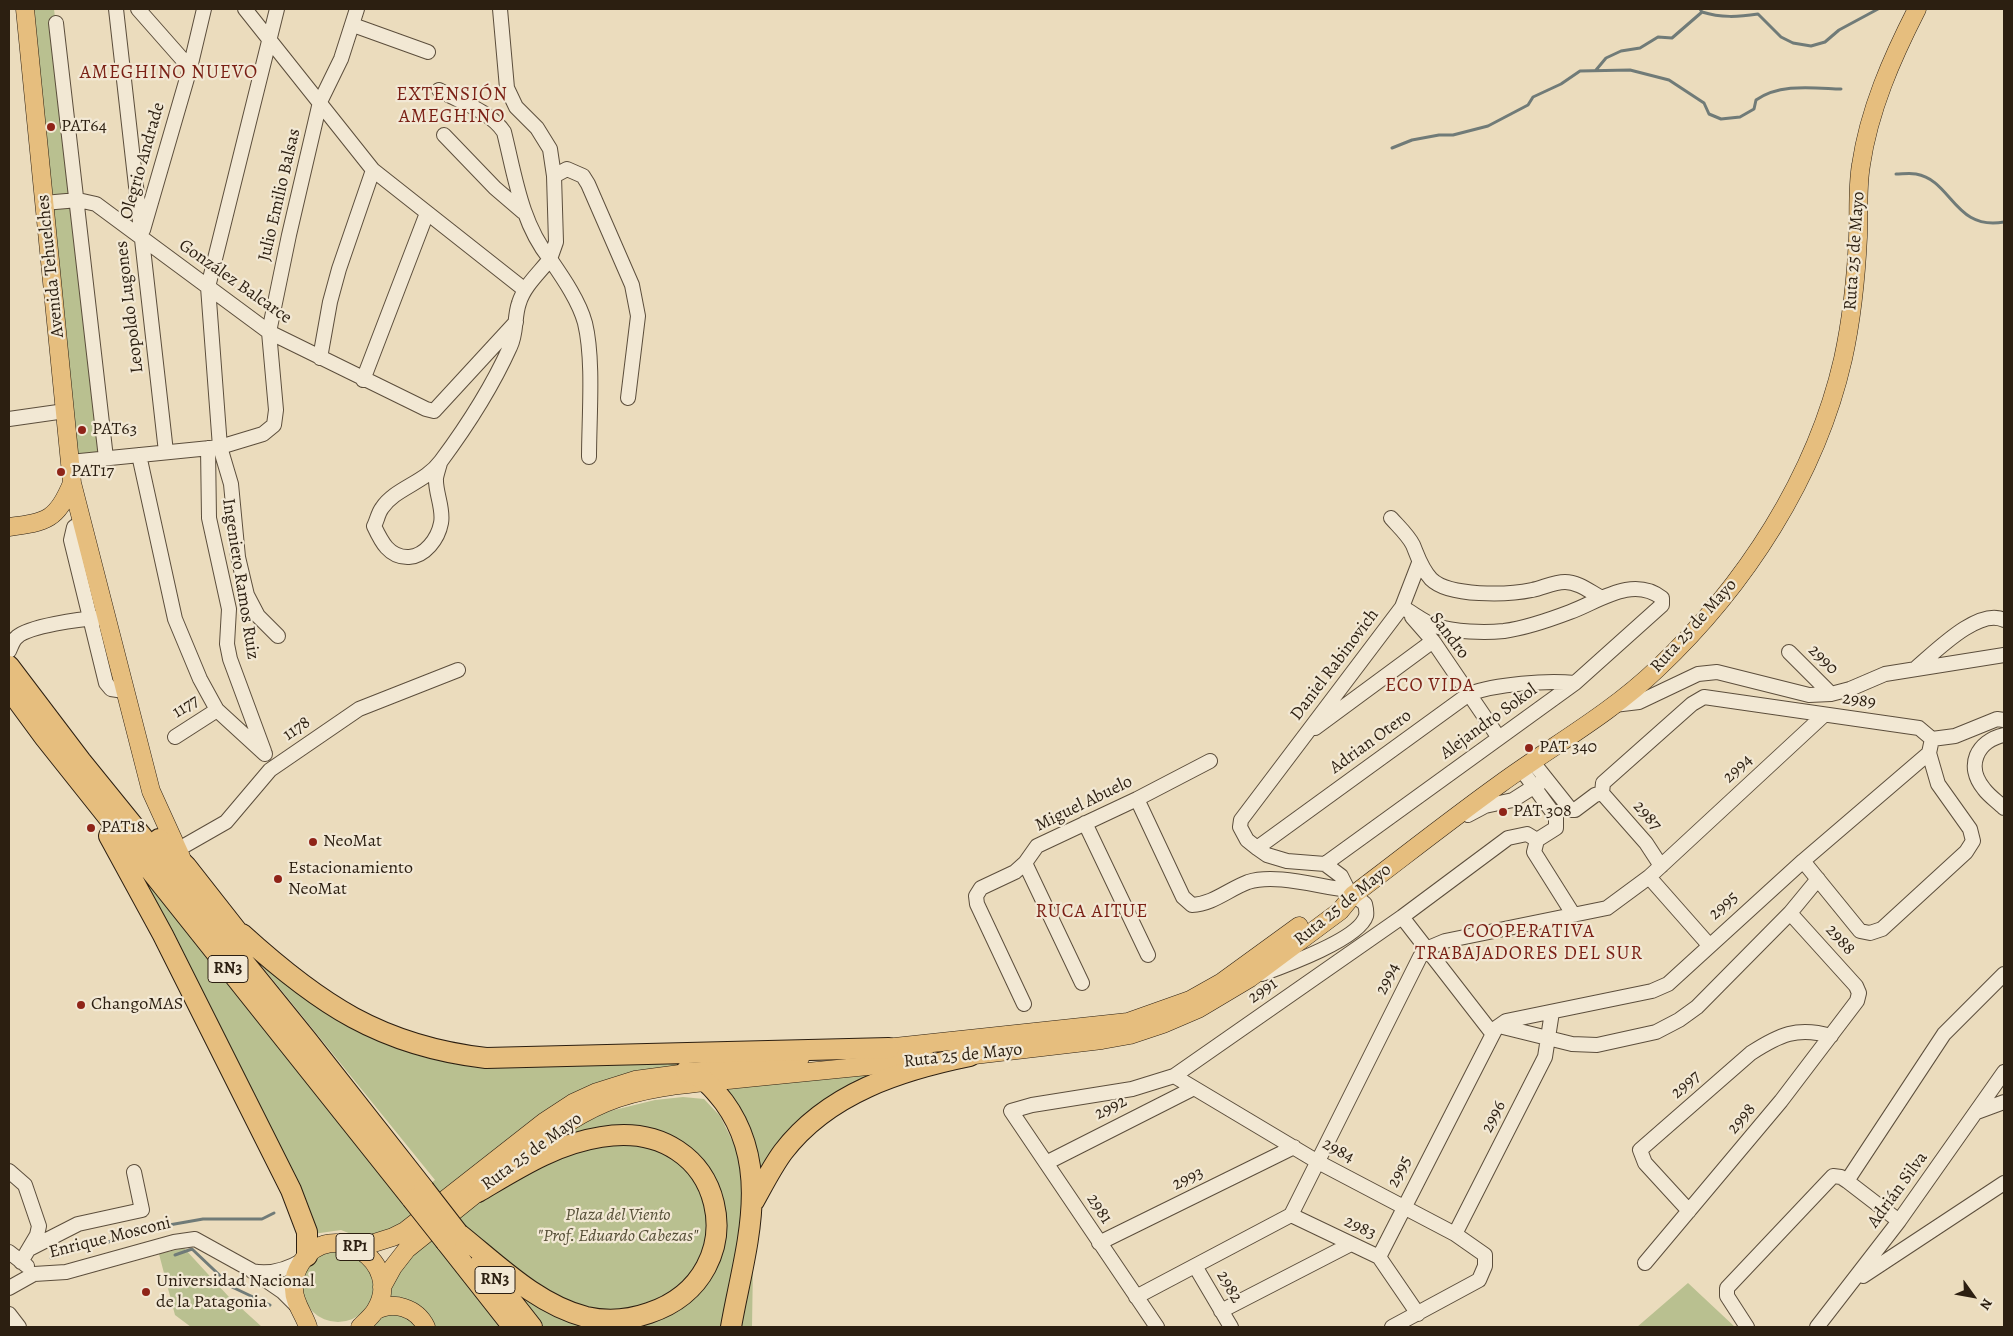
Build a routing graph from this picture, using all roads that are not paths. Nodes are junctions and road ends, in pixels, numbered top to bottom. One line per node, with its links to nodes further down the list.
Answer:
1 (25, 9): 21 (main road, Avenida Tehuelches)
2 (116, 9): 24 (street, Leopoldo Lugones)
3 (138, 9): 14 (street)
4 (204, 9): 14 (street, Olegrio Andrade)
5 (245, 9): 12 (street)
6 (277, 9): 12 (street, Ingeniero Ramos Ruiz)
7 (357, 9): 11 (street, Julio Emilio Balsas)
8 (500, 9): 19 (street)
9 (1917, 9): 65 (main road, Ruta 25 de Mayo)
10 (56, 22): 20 (street)
11 (353, 25): 13 (street); 16 (street, Julio Emilio Balsas)
12 (270, 39): 16 (street); 26 (street, Ingeniero Ramos Ruiz)
13 (428, 52)
14 (190, 68): 24 (street, Olegrio Andrade)
15 (439, 90): 22 (street)
16 (320, 102): 18 (street); 29 (street, Julio Emilio Balsas)
17 (444, 135): 22 (street)
18 (373, 170): 23 (street); 30 (street)
19 (554, 176): 25 (street); 32 (street)
20 (78, 200): 21 (street, González Balcarce); 24 (street, González Balcarce); 39 (street)
21 (44, 203): 33 (main road, Avenida Tehuelches)
22 (523, 212): 25 (street)
23 (427, 213): 27 (street); 31 (street)
24 (141, 237): 26 (street, González Balcarce); 36 (street, Leopoldo Lugones)
25 (550, 259): 27 (street); 38 (street)
26 (208, 287): 29 (street, González Balcarce); 35 (street, Ingeniero Ramos Ruiz)
27 (525, 290): 28 (street)
28 (516, 322): 31 (street, González Balcarce); 41 (street)
29 (269, 332): 30 (street, González Balcarce); 35 (street, Julio Emilio Balsas)
30 (320, 358): 31 (street, González Balcarce)
31 (364, 380)
32 (628, 398)
33 (65, 411): 34 (street); 40 (main road, Avenida Tehuelches)
34 (9, 418)
35 (214, 447): 36 (street); 52 (street); 77 (street, Ingeniero Ramos Ruiz)
36 (166, 452): 37 (street)
37 (139, 455): 39 (street); 66 (street)
38 (589, 457)
39 (106, 458): 40 (street)
40 (70, 462): 42 (main road, Avenida Tehuelches)
41 (440, 463): 41 (street)
42 (72, 483): 44 (main road, Avenida Tehuelches); 45 (main road)
43 (1392, 518): 47 (street)
44 (80, 520): 45 (main road); 50 (main road, Avenida Tehuelches)
45 (39, 523): 46 (main road)
46 (9, 527)
47 (1419, 563): 48 (street); 49 (street, Daniel Rabinovich)
48 (1600, 597): 49 (street); 61 (street, Alejandro Sokol)
49 (1402, 607): 54 (street, Sandro); 72 (street, Daniel Rabinovich)
50 (97, 618): 53 (street); 91 (main road, Avenida Tehuelches)
51 (2004, 620): 59 (street)
52 (278, 636)
53 (13, 637): 55 (street)
54 (1433, 641): 63 (street, Sandro); 72 (street)
55 (9, 651)
56 (1789, 652): 64 (street, 2990)
57 (2004, 655): 59 (street)
58 (9, 666): 78 (highway, RN3)
59 (1916, 668): 64 (street)
60 (458, 670): 81 (street, 1178)
61 (1575, 683): 63 (street, Adrian Otero); 73 (street, Alejandro Sokol)
62 (9, 689): 71 (highway, RN3)
63 (1469, 694): 73 (street, Sandro); 90 (street, Adrian Otero)
64 (1835, 694): 65 (street)
65 (1614, 705): 80 (main road, Ruta 25 de Mayo)
66 (217, 710): 70 (street, 1177); 77 (street)
67 (1824, 715): 75 (street, 2989); 84 (street, 2989); 95 (street, 2994)
68 (2004, 720): 69 (street)
69 (1981, 726): 74 (street); 75 (street)
70 (175, 737)
71 (45, 738): 134 (highway, RN3); 148 (highway)
72 (1303, 738): 90 (street, Daniel Rabinovich)
73 (1499, 738): 94 (street, Alejandro Sokol)
74 (1998, 738): 86 (street)
75 (1932, 739): 76 (street)
76 (1929, 753): 92 (street, 2995); 97 (street)
77 (265, 754): 81 (street, Ingeniero Ramos Ruiz)
78 (81, 761): 91 (highway); 115 (highway, RN3)
79 (1210, 761): 85 (street, Miguel Abuelo)
80 (1526, 765): 82 (street); 83 (street); 88 (main road, Ruta 25 de Mayo)
81 (270, 770): 91 (street, 1178)
82 (1546, 778): 83 (street); 84 (street)
83 (1534, 787): 88 (street); 89 (street)
84 (1602, 793): 95 (street, 2987)
85 (1137, 799): 87 (street, Miguel Abuelo); 98 (street)
86 (2004, 808)
87 (1086, 823): 93 (street, Miguel Abuelo); 105 (street)
88 (1444, 825): 98 (main road, Ruta 25 de Mayo)
89 (1538, 840): 100 (street); 101 (street, 2991)
90 (1257, 848): 94 (street)
91 (181, 858): 102 (highway)
92 (1804, 861): 97 (street); 103 (street, 2995)
93 (1025, 863): 108 (street); 110 (street, Miguel Abuelo)
94 (1325, 864): 98 (street)
95 (1661, 866): 96 (street, 2994)
96 (1649, 877): 100 (street, 2994); 103 (street)
97 (1818, 879): 99 (street)
98 (1351, 892): 107 (main road, Ruta 25 de Mayo); 107 (street); 116 (main road, Ruta 25 de Mayo)
99 (1790, 913): 109 (street, 2988); 114 (street)
100 (1573, 914): 104 (street, 2994)
101 (1402, 917): 104 (street); 120 (street, 2991)
102 (242, 934): 115 (highway); 116 (highway)
103 (1709, 945): 111 (street, 2995)
104 (1426, 949): 112 (street); 127 (street, 2994)
105 (1148, 955)
106 (2004, 974): 131 (street)
107 (1250, 978): 117 (main road, Ruta 25 de Mayo)
108 (1082, 984)
109 (1859, 993): 113 (street, 2998)
110 (1024, 1004)
111 (1552, 1012): 112 (street, 2995); 114 (street, 2996)
112 (1495, 1030): 114 (street); 136 (street, 2995)
113 (1831, 1036): 137 (street, 2998); 137 (street, 2997)
114 (1548, 1039): 140 (street, 2996)
115 (307, 1040): 134 (highway, RN3)
116 (889, 1048): 118 (main road, Ruta 25 de Mayo)
117 (970, 1056): 121 (main road, Ruta 25 de Mayo); 135 (highway)
118 (686, 1071): 121 (highway); 144 (main road, Ruta 25 de Mayo)
119 (2004, 1072): 125 (street, Adrián Silva)
120 (1174, 1076): 122 (street, 2984); 124 (street, 2991)
121 (708, 1082): 133 (main road, Ruta 25 de Mayo); 135 (highway)
122 (1194, 1088): 126 (street, 2984); 128 (street, 2992)
123 (2004, 1102): 125 (street)
124 (1011, 1111): 128 (street, 2981)
125 (1977, 1112): 139 (street, Adrián Silva)
126 (1294, 1148): 127 (street, 2984); 142 (street, 2993)
127 (1318, 1162): 136 (street, 2984); 138 (street, 2994)
128 (1046, 1163): 142 (street, 2981)
129 (9, 1171): 145 (street)
130 (134, 1172): 145 (street)
131 (1847, 1181): 139 (street); 171 (street)
132 (2004, 1183): 154 (street)
133 (478, 1192): 141 (highway); 155 (main road, Ruta 25 de Mayo)
134 (418, 1194): 141 (highway, RN3, bridge)
135 (754, 1201): 167 (highway)
136 (1404, 1208): 140 (street, 2984); 147 (street, 2995)
137 (1689, 1211): 150 (street, 2998)
138 (1291, 1215): 143 (street, 2983); 151 (street)
139 (1899, 1221): 154 (street, Adrián Silva)
140 (1455, 1234): 160 (street, 2984)
141 (452, 1237): 165 (highway, RN3); 166 (highway, RN3)
142 (1099, 1244): 157 (street, 2981)
143 (1350, 1244): 147 (street, 2983); 158 (street)
144 (358, 1248): 148 (main road, Ruta 25 de Mayo / RP1); 155 (main road, RP1)
145 (29, 1249): 149 (street)
146 (9, 1252): 149 (street, Enrique Mosconi)
147 (1379, 1257): 160 (street, 2983)
148 (305, 1258): 152 (street, Enrique Mosconi); 161 (main road)
149 (21, 1262): 153 (street, Enrique Mosconi)
150 (1645, 1264)
151 (1195, 1266): 157 (street); 158 (street, 2982)
152 (251, 1270): 153 (street, Enrique Mosconi); 161 (street, Enrique Mosconi)
153 (34, 1274): 156 (street)
154 (1854, 1282): 172 (street, Adrián Silva)
155 (382, 1287): 162 (main road, Ruta 25 de Mayo)
156 (9, 1288)
157 (1136, 1297): 168 (street, 2981)
158 (1221, 1311): 169 (street, 2982)
159 (9, 1314): 163 (street)
160 (1418, 1314): 170 (street)
161 (308, 1320)
162 (364, 1322): 164 (main road)
163 (19, 1327)
164 (426, 1327)
165 (513, 1327)
166 (532, 1327)
167 (731, 1327)
168 (1157, 1327)
169 (1231, 1327)
170 (1392, 1327)
171 (1747, 1327)
172 (1817, 1327)

